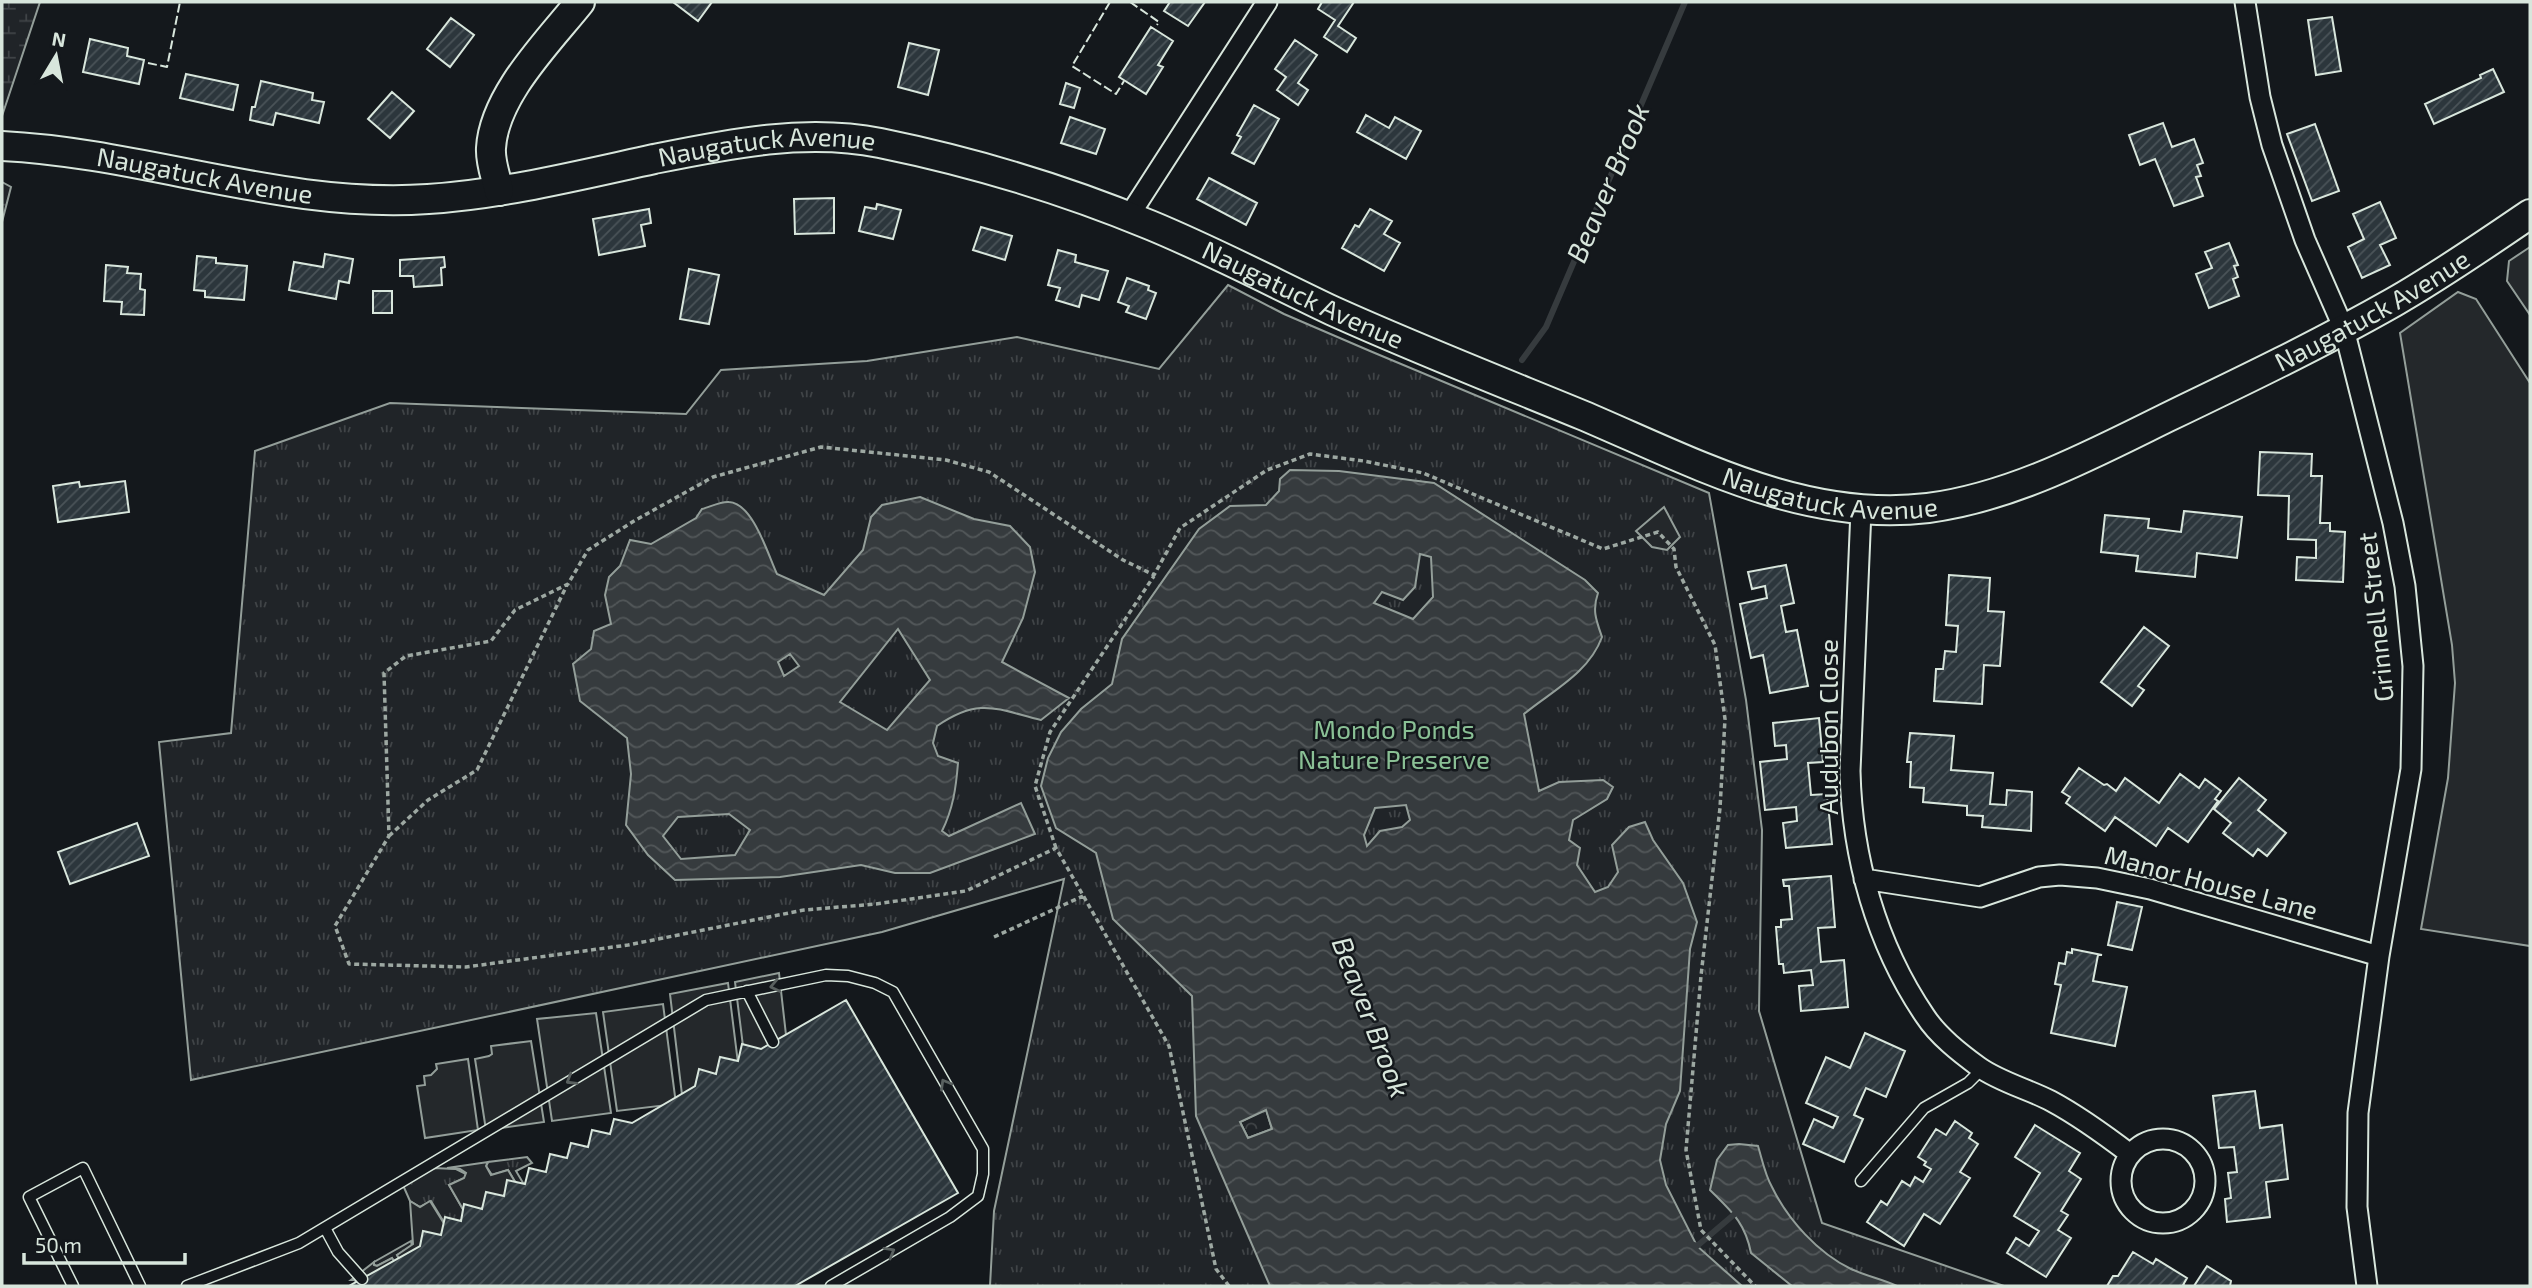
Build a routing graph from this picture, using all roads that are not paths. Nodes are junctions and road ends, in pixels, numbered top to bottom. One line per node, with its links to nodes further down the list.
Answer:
1 (580, 2): 5 (main road)
2 (1267, 2): 7 (street)
3 (2245, 2): 8 (street, Grinnell Street)
4 (2, 146): 5 (main road, Naugatuck Avenue)
5 (499, 191): 7 (main road, Naugatuck Avenue)
6 (2530, 214): 8 (main road, Naugatuck Avenue)
7 (1129, 216): 9 (main road, Naugatuck Avenue)
8 (2344, 329): 9 (main road, Naugatuck Avenue); 11 (street, Grinnell Street)
9 (1861, 510): 10 (street, Audubon Close)
10 (1864, 879): 11 (street, Manor House Lane); 14 (street, Audubon Close)
11 (2379, 956): 23 (street, Grinnell Street)
12 (747, 991): 13 (lane); 17 (lane, one-way to 17); 22 (lane, one-way to 12)
13 (773, 1042)
14 (1982, 1069): 15 (street, Audubon Close); 16 (lane)
15 (2130, 1154): 15 (street)
16 (1861, 1181)
17 (325, 1228): 18 (lane); 21 (lane)
18 (362, 1279)
19 (73, 1286): 20 (lane)
20 (140, 1286)
21 (187, 1286)
22 (831, 1286)
23 (2367, 1286)

